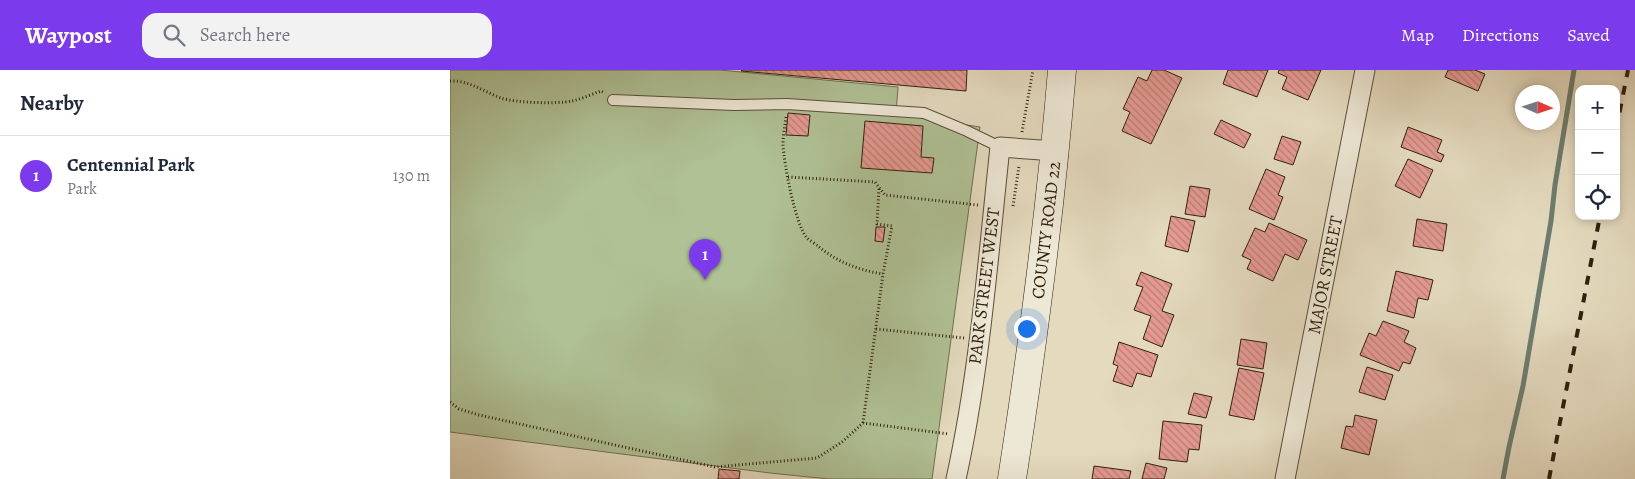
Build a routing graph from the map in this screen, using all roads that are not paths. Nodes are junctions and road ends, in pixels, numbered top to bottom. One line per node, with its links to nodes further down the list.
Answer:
1 (1062, 70): 5 (main road, COUNTY ROAD 22)
2 (1365, 70): 8 (street, MAJOR STREET)
3 (613, 100): 4 (lane)
4 (1000, 147): 5 (street); 6 (street, PARK STREET WEST)
5 (1055, 151): 7 (main road, COUNTY ROAD 22)
6 (956, 479)
7 (1012, 479)
8 (1285, 479)

